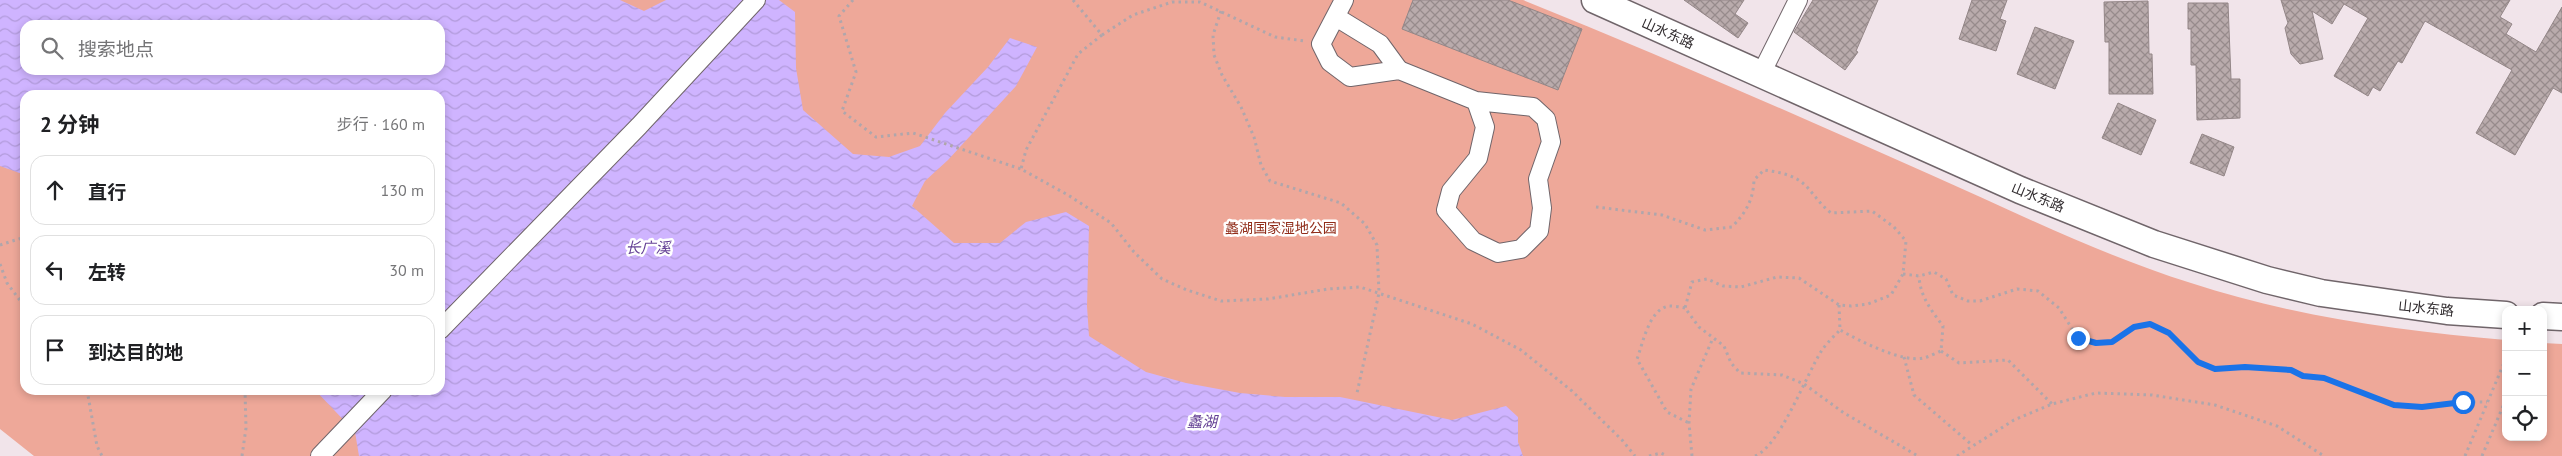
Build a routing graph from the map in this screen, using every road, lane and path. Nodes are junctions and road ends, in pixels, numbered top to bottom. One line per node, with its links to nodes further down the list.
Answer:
1 (756, 0): 28 (street)
2 (853, 0): 14 (path)
3 (1073, 0): 9 (path)
4 (1344, 0): 8 (street)
5 (1596, 0): 12 (highway, 山水东路)
6 (1798, 0): 12 (street)
7 (1221, 11): 9 (path); 10 (path); 21 (path)
8 (1336, 17): 10 (street); 11 (street)
9 (1102, 35): 14 (path)
10 (1321, 44): 11 (street)
11 (1399, 70): 13 (street)
12 (1762, 74): 25 (highway, 山水东路)
13 (1476, 101): 13 (street)
14 (1020, 169): 21 (path)
15 (1596, 207): 19 (path)
16 (20, 239): 17 (path)
17 (0, 245)
18 (0, 264): 22 (path)
19 (1903, 274): 20 (path); 23 (path)
20 (1919, 276): 31 (path); 39 (path)
21 (1379, 293): 35 (path); 48 (path)
22 (20, 300)
23 (1839, 305): 24 (path); 29 (path)
24 (1686, 308): 30 (path); 42 (path)
25 (2502, 314)
26 (2547, 316): 27 (highway)
27 (2562, 317)
28 (445, 325)
29 (1840, 330): 32 (path); 34 (path)
30 (1714, 338): 34 (path); 42 (path)
31 (1941, 351): 32 (path); 40 (path)
32 (1904, 357): 43 (path)
33 (2502, 367): 39 (path)
34 (1804, 384): 44 (path); 53 (path)
35 (1357, 393)
36 (88, 395): 45 (path)
37 (245, 395): 46 (path)
38 (378, 395): 47 (street)
39 (2487, 402): 56 (path)
40 (2052, 404): 43 (path); 55 (path)
41 (2502, 408): 57 (path)
42 (1689, 422): 51 (path)
43 (1972, 446): 54 (path)
44 (1765, 454): 52 (path)
45 (102, 456)
46 (242, 456)
47 (320, 456)
48 (1635, 456)
49 (1649, 456): 50 (path)
50 (1667, 456)
51 (1692, 456)
52 (1754, 456)
53 (1918, 456)
54 (1957, 456)
55 (2324, 456)
56 (2465, 456)
57 (2482, 456)

